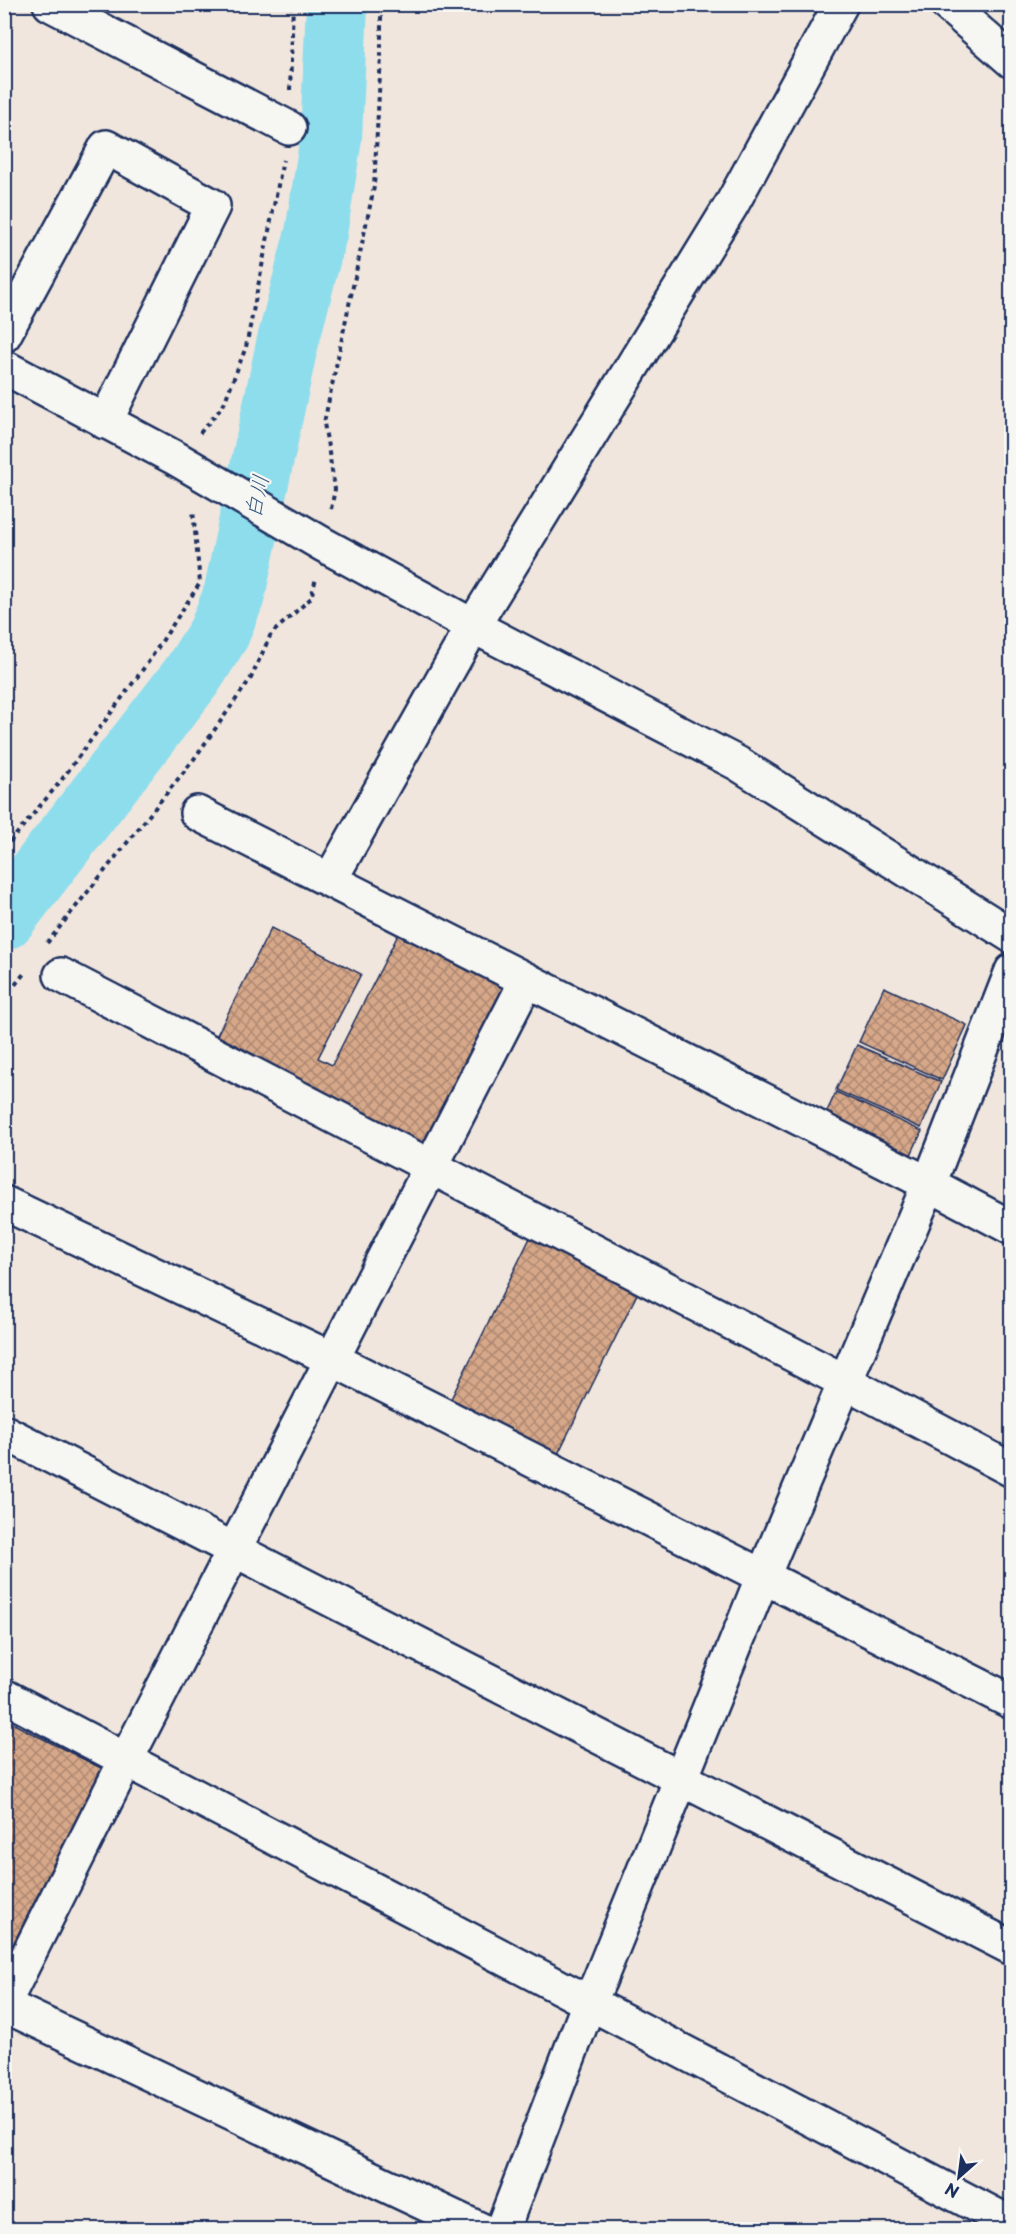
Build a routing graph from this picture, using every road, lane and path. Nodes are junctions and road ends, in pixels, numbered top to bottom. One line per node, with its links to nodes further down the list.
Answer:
1 (50, 4): 5 (street)
2 (841, 4): 9 (street)
3 (947, 4): 4 (street)
4 (1011, 61)
5 (289, 128)
6 (4, 335): 8 (street)
7 (4, 367): 8 (street)
8 (105, 422): 9 (street)
9 (473, 627): 11 (street); 12 (street)
10 (197, 813): 11 (street)
11 (330, 880): 15 (street)
12 (1011, 936)
13 (1011, 971): 17 (street)
14 (61, 975): 16 (street)
15 (526, 980): 16 (street); 17 (street)
16 (431, 1167): 20 (street); 21 (street)
17 (929, 1184): 19 (street); 21 (street)
18 (4, 1203): 20 (street)
19 (1011, 1228)
20 (332, 1359): 24 (street); 25 (street)
21 (846, 1382): 23 (street); 25 (street)
22 (4, 1432): 24 (street)
23 (1011, 1470)
24 (235, 1548): 28 (street); 29 (street)
25 (763, 1576): 27 (street); 29 (street)
26 (4, 1696): 28 (street)
27 (1011, 1702)
28 (126, 1760): 31 (street); 32 (street)
29 (679, 1780): 30 (street); 31 (street)
30 (1011, 1948)
31 (589, 2002): 33 (street); 35 (street)
32 (4, 2004): 34 (street)
33 (1011, 2224)
34 (481, 2229)
35 (502, 2229)

